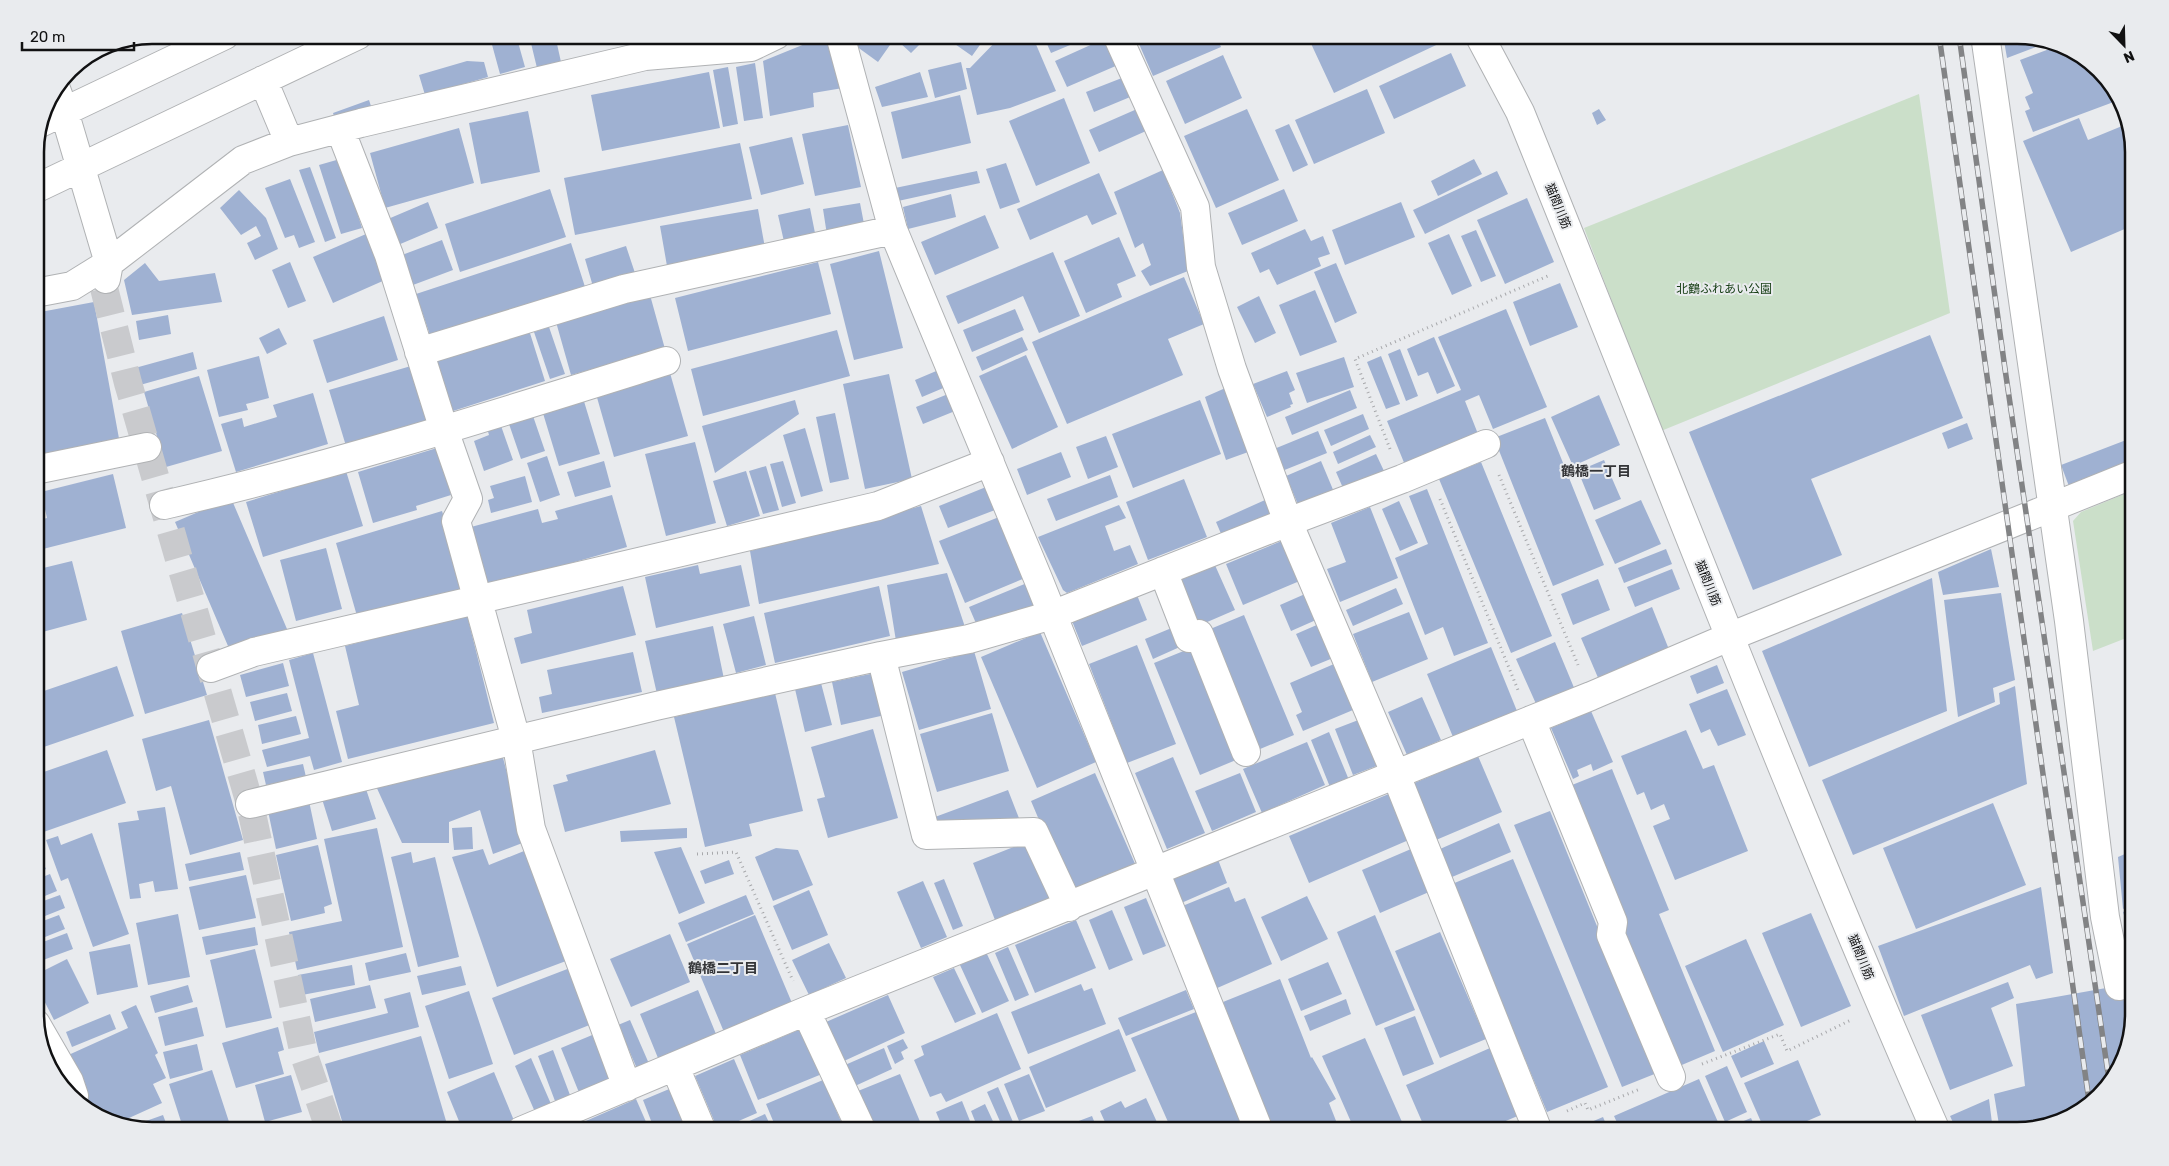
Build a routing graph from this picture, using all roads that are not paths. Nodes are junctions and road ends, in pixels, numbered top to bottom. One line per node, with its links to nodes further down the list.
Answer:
1 (203, 44): 9 (street)
2 (339, 44): 8 (street)
3 (757, 44): 10 (street)
4 (842, 44): 14 (street)
5 (1121, 44): 27 (street)
6 (1484, 44): 31 (street, 猫間川筋)
7 (1986, 44): 26 (street)
8 (263, 80): 11 (street); 12 (street)
9 (60, 100): 12 (street)
10 (340, 129): 11 (street); 17 (street)
11 (289, 142): 15 (street)
12 (81, 167): 13 (street); 15 (street)
13 (44, 185)
14 (893, 230): 17 (street); 22 (street)
15 (107, 275): 16 (street)
16 (44, 291)
17 (419, 352): 19 (street)
18 (666, 361): 19 (street)
19 (444, 430): 25 (street); 29 (street)
20 (1486, 444): 27 (street)
21 (147, 447): 23 (street)
22 (990, 462): 29 (street); 30 (street)
23 (44, 468)
24 (2125, 478): 26 (street)
25 (164, 505)
26 (2051, 508): 31 (street); 41 (street)
27 (1288, 522): 28 (street); 37 (street)
28 (1163, 571): 30 (street); 36 (street)
29 (477, 600): 33 (street); 35 (street)
30 (1052, 615): 32 (street); 39 (street)
31 (1730, 637): 34 (street); 53 (street, 猫間川筋)
32 (881, 656): 35 (street); 40 (street)
33 (211, 668)
34 (1531, 720): 37 (street); 45 (street)
35 (516, 739): 38 (street); 47 (street)
36 (1246, 752)
37 (1396, 775): 39 (street); 52 (street)
38 (250, 804)
39 (1156, 872): 40 (street); 51 (street)
40 (1069, 907): 42 (street)
41 (2119, 986)
42 (806, 1011): 44 (street); 50 (street)
43 (48, 1045): 46 (street)
44 (675, 1066): 47 (street); 49 (street)
45 (1671, 1077)
46 (70, 1085)
47 (627, 1087): 48 (street)
48 (543, 1122)
49 (698, 1122)
50 (858, 1122)
51 (1255, 1122)
52 (1535, 1122)
53 (1932, 1122)

